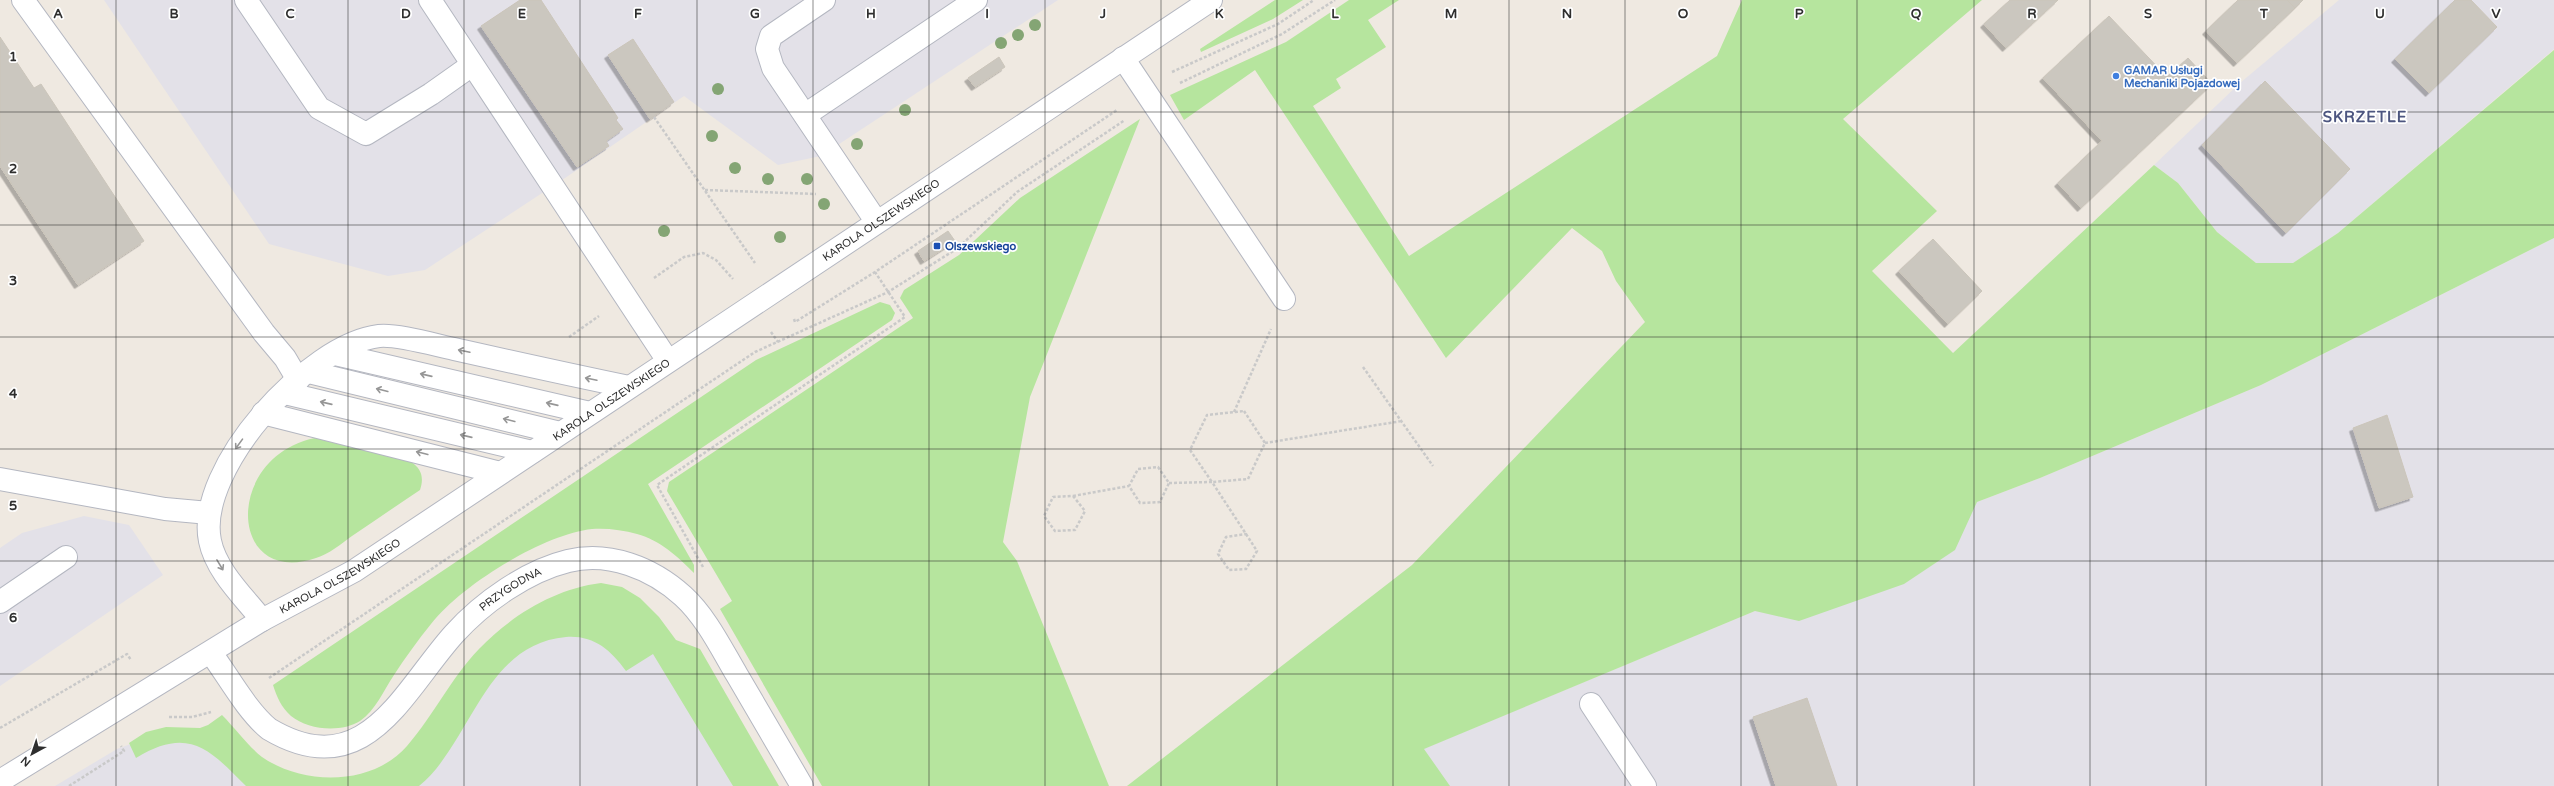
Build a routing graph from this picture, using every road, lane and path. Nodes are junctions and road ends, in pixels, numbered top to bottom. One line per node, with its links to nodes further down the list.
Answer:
1 (23, 0): 31 (street)
2 (246, 0): 10 (street)
3 (430, 0): 10 (street)
4 (824, 0): 12 (street)
5 (976, 0): 12 (street)
6 (1211, 0): 9 (street, KAROLA OLSZEWSKIEGO)
7 (1314, 0): 11 (path)
8 (1334, 0): 11 (path)
9 (1123, 58): 11 (street); 16 (street, KAROLA OLSZEWSKIEGO)
10 (472, 65): 29 (street)
11 (1149, 95): 19 (path); 21 (path); 22 (street)
12 (805, 115): 16 (street)
13 (654, 117): 14 (path)
14 (705, 190): 15 (path); 17 (path)
15 (816, 194)
16 (876, 221): 29 (street, KAROLA OLSZEWSKIEGO)
17 (756, 263)
18 (667, 269): 20 (path)
19 (875, 272): 21 (path); 24 (path)
20 (732, 277)
21 (888, 292): 27 (path); 51 (path)
22 (1284, 299): 33 (path)
23 (594, 319): 26 (path)
24 (795, 322)
25 (770, 332): 27 (path)
26 (569, 337)
27 (778, 342): 55 (path)
28 (335, 354): 31 (street); 32 (street, one-way to 28); 35 (street, one-way to 28)
29 (668, 361): 32 (street, KAROLA OLSZEWSKIEGO)
30 (1363, 367): 36 (path)
31 (297, 382): 34 (street); 37 (street, one-way to 31); 39 (street, one-way to 31)
32 (629, 387): 35 (street, KAROLA OLSZEWSKIEGO)
33 (1234, 412): 38 (path); 43 (path)
34 (263, 413): 41 (street, one-way to 34); 47 (street, one-way to 47)
35 (590, 413): 37 (street, KAROLA OLSZEWSKIEGO)
36 (1402, 421): 38 (path); 40 (path)
37 (560, 433): 39 (street, KAROLA OLSZEWSKIEGO)
38 (1265, 443): 43 (path)
39 (532, 452): 41 (street, KAROLA OLSZEWSKIEGO)
40 (1433, 466)
41 (500, 473): 52 (street, KAROLA OLSZEWSKIEGO)
42 (0, 478): 47 (street)
43 (1212, 482): 44 (path); 48 (path)
44 (1168, 484): 45 (path); 45 (path)
45 (1129, 486): 46 (path)
46 (1073, 496): 46 (path)
47 (209, 513): 52 (street, one-way to 52)
48 (1246, 534): 48 (path)
49 (66, 557): 50 (street)
50 (0, 602)
51 (693, 608): 53 (street, PRZYGODNA); 63 (street, PRZYGODNA)
52 (262, 620): 53 (street, KAROLA OLSZEWSKIEGO)
53 (211, 653): 61 (street, KAROLA OLSZEWSKIEGO)
54 (127, 654): 59 (path)
55 (272, 676)
56 (1591, 704): 64 (street)
57 (214, 710): 58 (path)
58 (164, 714)
59 (0, 728)
60 (119, 741): 62 (path)
61 (0, 781)
62 (69, 786)
63 (802, 786)
64 (1645, 786)

